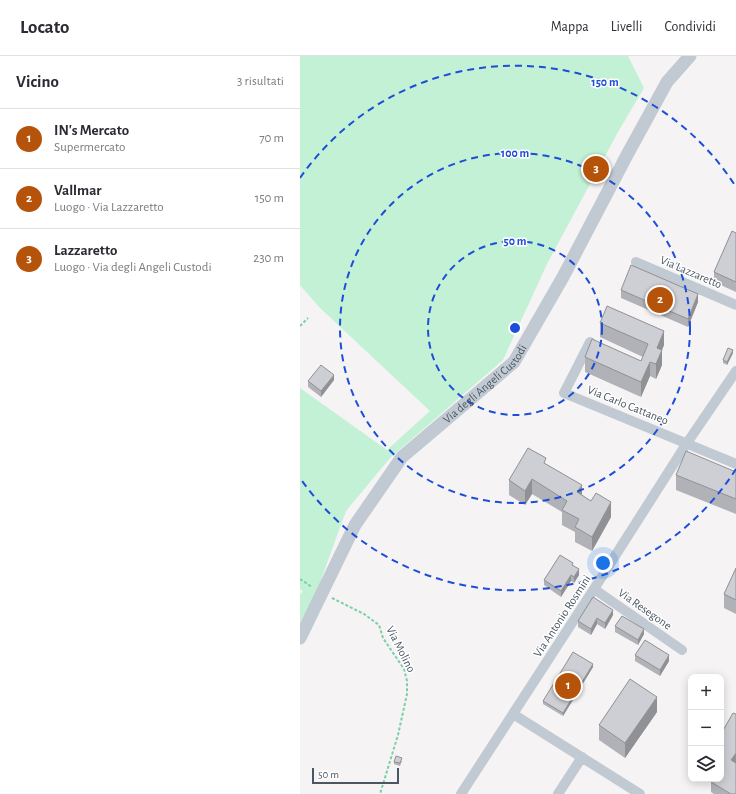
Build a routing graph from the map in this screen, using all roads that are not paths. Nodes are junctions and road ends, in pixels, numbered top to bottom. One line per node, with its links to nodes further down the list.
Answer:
1 (690, 56): 9 (street, Via degli Angeli Custodi)
2 (636, 262): 3 (street, Via Lazzaretto)
3 (736, 305)
4 (590, 342): 6 (street, Via Carlo Cattaneo)
5 (736, 371): 6 (street, Via Antonio Rosmini)
6 (687, 443): 7 (street, Via Carlo Cattaneo); 8 (street, Via Antonio Rosmini)
7 (736, 464)
8 (594, 589): 10 (street, Via Resegone); 11 (street, Via Antonio Rosmini)
9 (300, 638)
10 (682, 650)
11 (513, 714): 12 (street); 13 (street, Via Antonio Rosmini)
12 (582, 756): 14 (street); 15 (street)
13 (461, 794)
14 (558, 794)
15 (640, 794)

